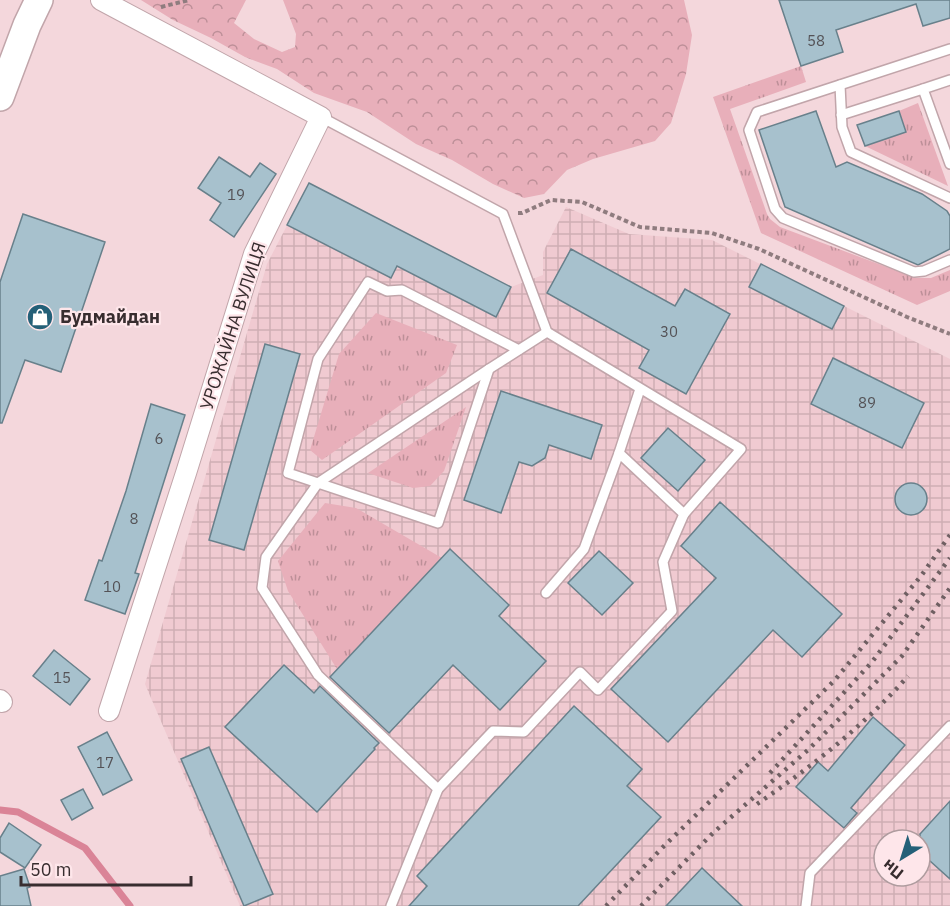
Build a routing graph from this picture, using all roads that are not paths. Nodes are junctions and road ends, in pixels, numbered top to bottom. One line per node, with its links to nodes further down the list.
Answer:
1 (39, 0): 7 (main road)
2 (101, 0): 9 (street)
3 (950, 49): 5 (lane)
4 (950, 80): 6 (lane)
5 (840, 85): 8 (lane); 12 (lane)
6 (923, 89): 8 (lane); 10 (lane)
7 (0, 97)
8 (842, 115): 11 (lane)
9 (321, 117): 13 (lane); 21 (street, УРОЖАЙНА ВУЛИЦЯ)
10 (950, 164)
11 (950, 198)
12 (950, 260)
13 (547, 332): 14 (lane); 16 (lane)
14 (519, 350): 15 (lane); 18 (lane)
15 (489, 369): 18 (lane); 18 (lane)
16 (640, 388): 17 (lane); 19 (lane)
17 (619, 453): 19 (lane); 20 (lane)
18 (318, 483): 23 (lane)
19 (684, 514): 23 (lane)
20 (546, 593)
21 (109, 711)
22 (950, 726): 25 (lane)
23 (438, 789): 24 (lane)
24 (391, 906)
25 (806, 906)

